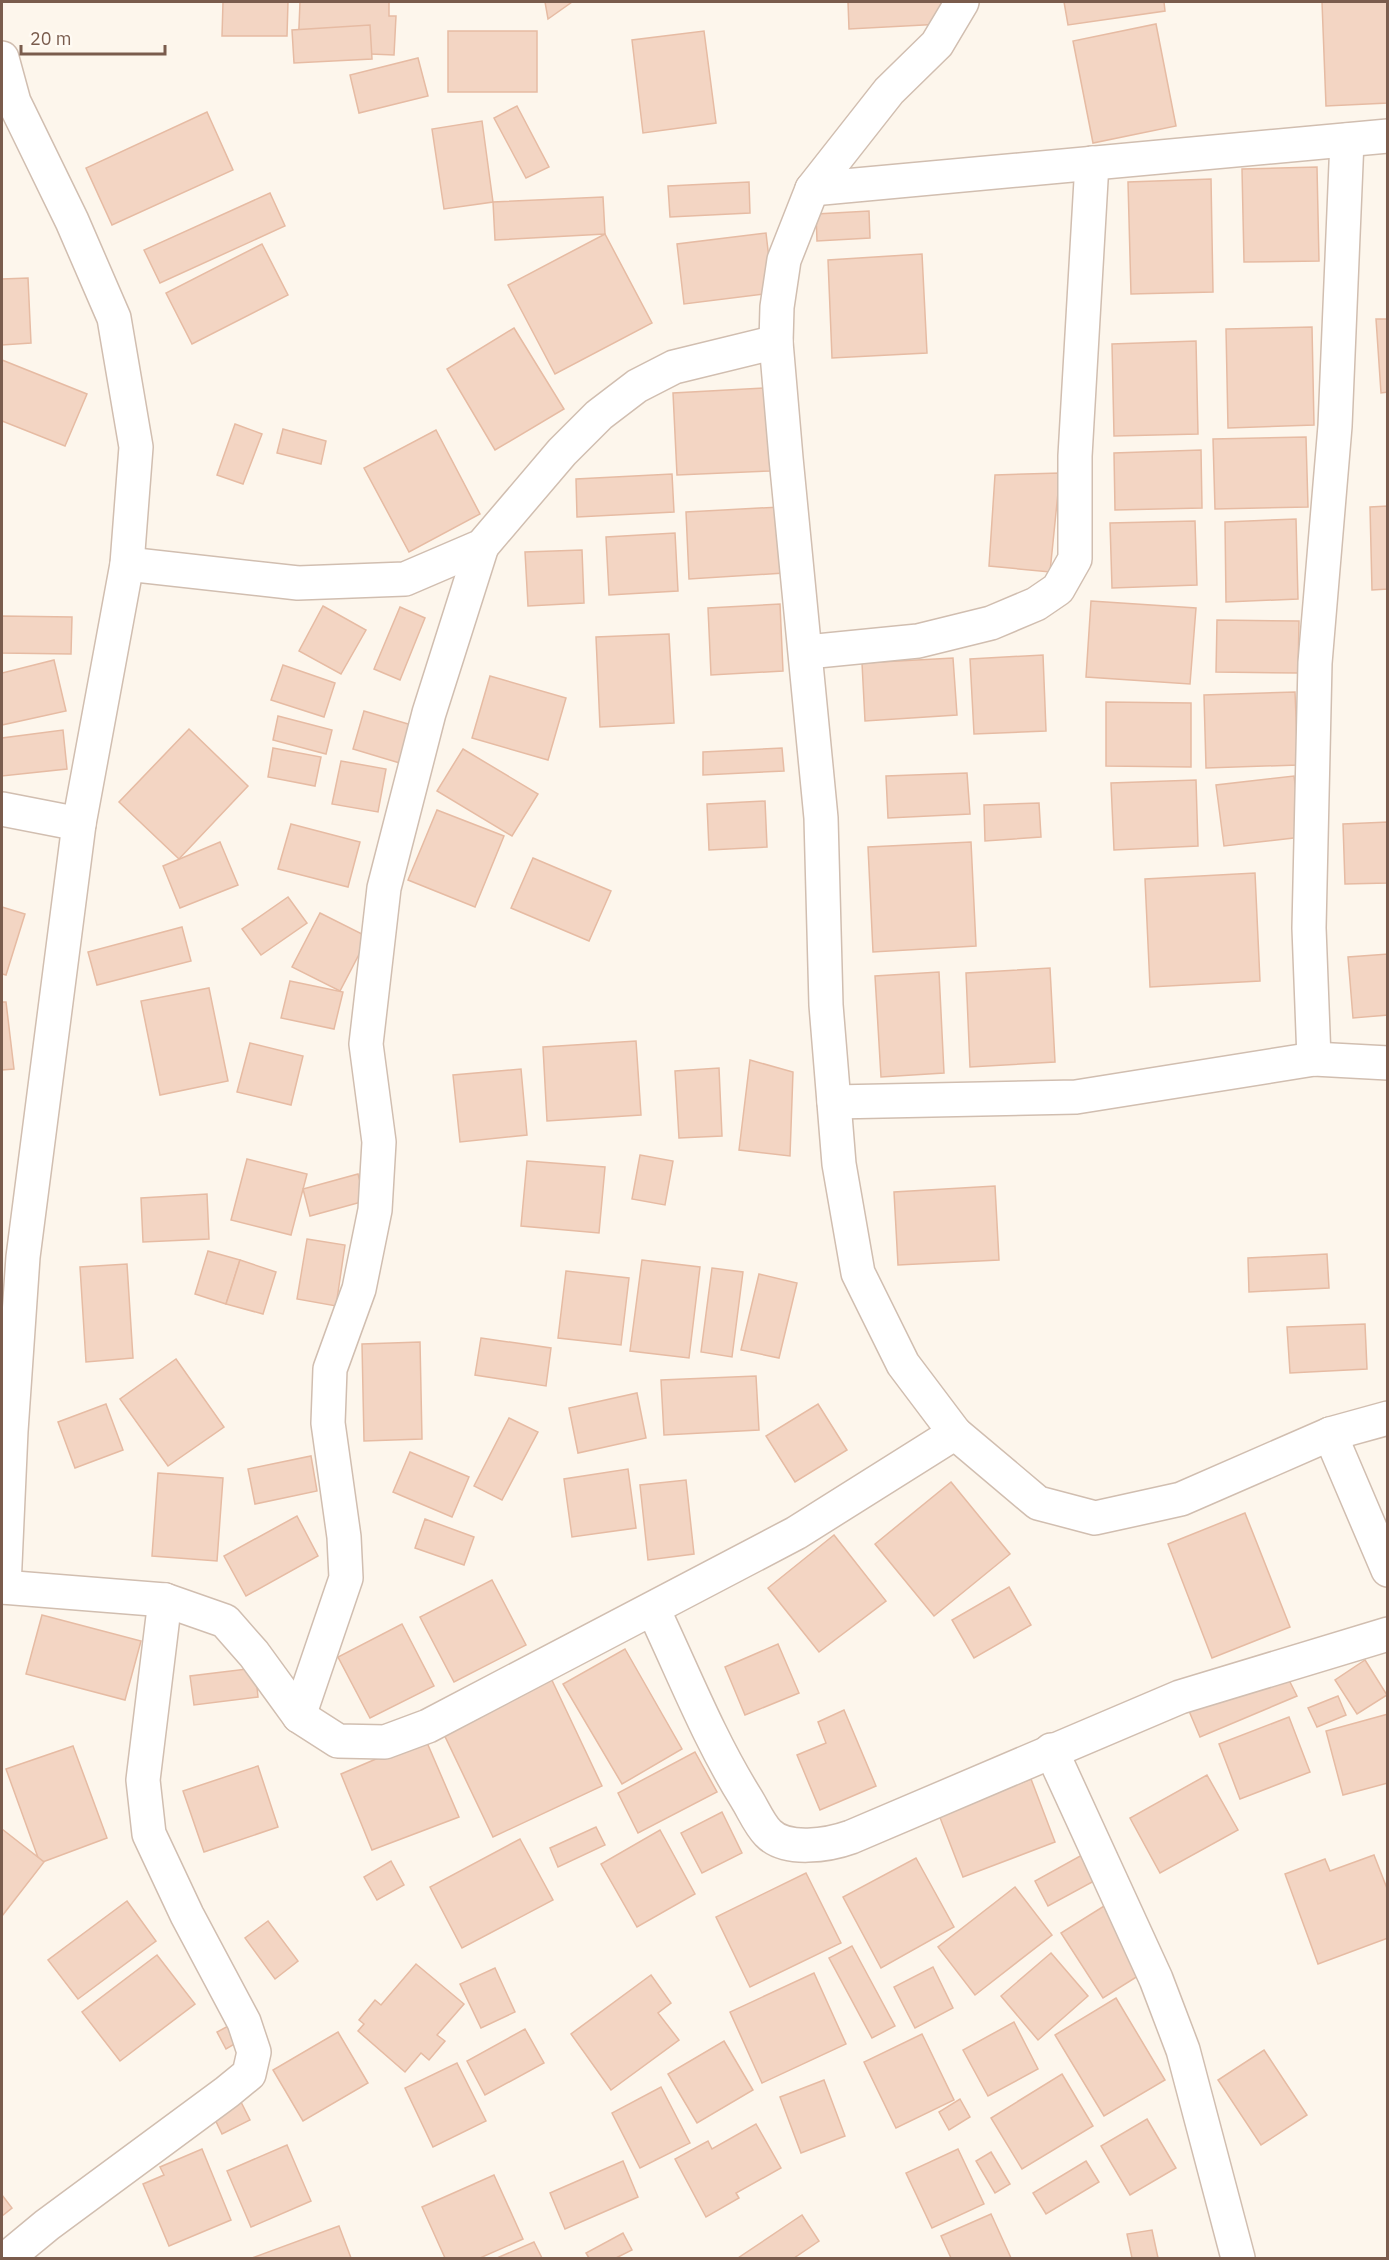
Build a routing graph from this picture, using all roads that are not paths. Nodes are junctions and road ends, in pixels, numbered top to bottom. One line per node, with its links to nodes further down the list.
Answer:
1 (962, 2): 6 (street)
2 (2, 58): 9 (street)
3 (1388, 136): 4 (street)
4 (1347, 140): 5 (street); 13 (street)
5 (1092, 163): 6 (street); 10 (street)
6 (812, 189): 7 (street)
7 (776, 342): 8 (street); 10 (street)
8 (482, 546): 9 (street); 24 (street)
9 (127, 564): 12 (street)
10 (807, 652): 15 (street)
11 (2, 808): 12 (street)
12 (80, 824): 20 (street)
13 (1314, 1059): 14 (street); 15 (street)
14 (1388, 1063)
15 (834, 1101): 17 (street)
16 (1388, 1418): 18 (street)
17 (955, 1433): 18 (street); 22 (street)
18 (1330, 1434): 19 (street)
19 (1388, 1570)
20 (2, 1587): 21 (street)
21 (165, 1600): 24 (street); 26 (street)
22 (653, 1609): 24 (street); 25 (street)
23 (1388, 1634): 25 (street)
24 (299, 1716)
25 (1050, 1750): 27 (street)
26 (11, 2257)
27 (1238, 2259)

